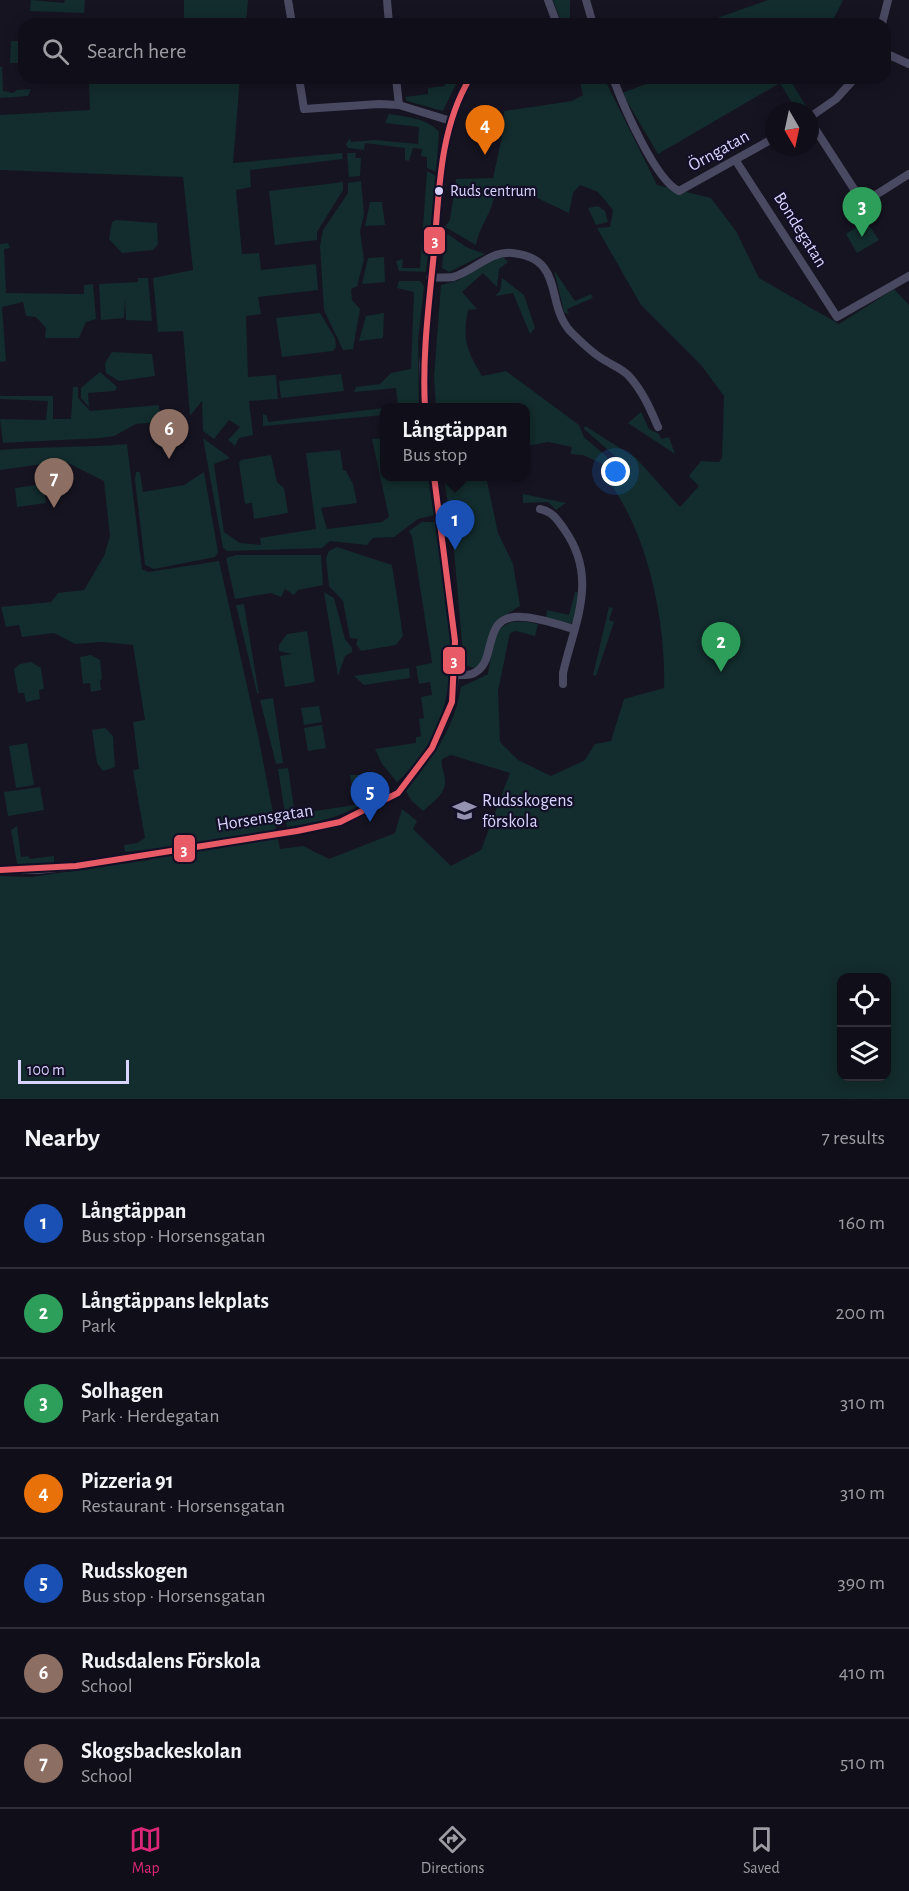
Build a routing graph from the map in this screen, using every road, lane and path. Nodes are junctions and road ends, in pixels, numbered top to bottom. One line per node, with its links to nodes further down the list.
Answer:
1 (288, 0): 6 (street)
2 (387, 0): 7 (street)
3 (548, 0): 8 (street)
4 (586, 0): 9 (street)
5 (888, 0): 10 (street)
6 (291, 18)
7 (389, 18)
8 (555, 18)
9 (589, 18)
10 (884, 18)
11 (891, 56): 12 (street)
12 (909, 64)
13 (300, 84): 18 (street)
14 (397, 84): 18 (street)
15 (466, 84): 20 (street)
16 (616, 84): 23 (street, Örngatan)
17 (850, 84): 19 (street)
18 (399, 105): 20 (street)
19 (819, 112)
20 (451, 121): 26 (street)
21 (819, 133): 24 (street)
22 (765, 143): 23 (street, Örngatan)
23 (736, 161): 25 (street, Bondegatan)
24 (909, 174)
25 (909, 276)
26 (430, 278): 27 (street); 28 (street)
27 (425, 403)
28 (658, 427)
29 (435, 481): 32 (street, Horsensgatan)
30 (540, 509): 31 (street)
31 (573, 629): 32 (street); 33 (street)
32 (456, 675): 34 (street, Horsensgatan)
33 (563, 684)
34 (0, 870)

